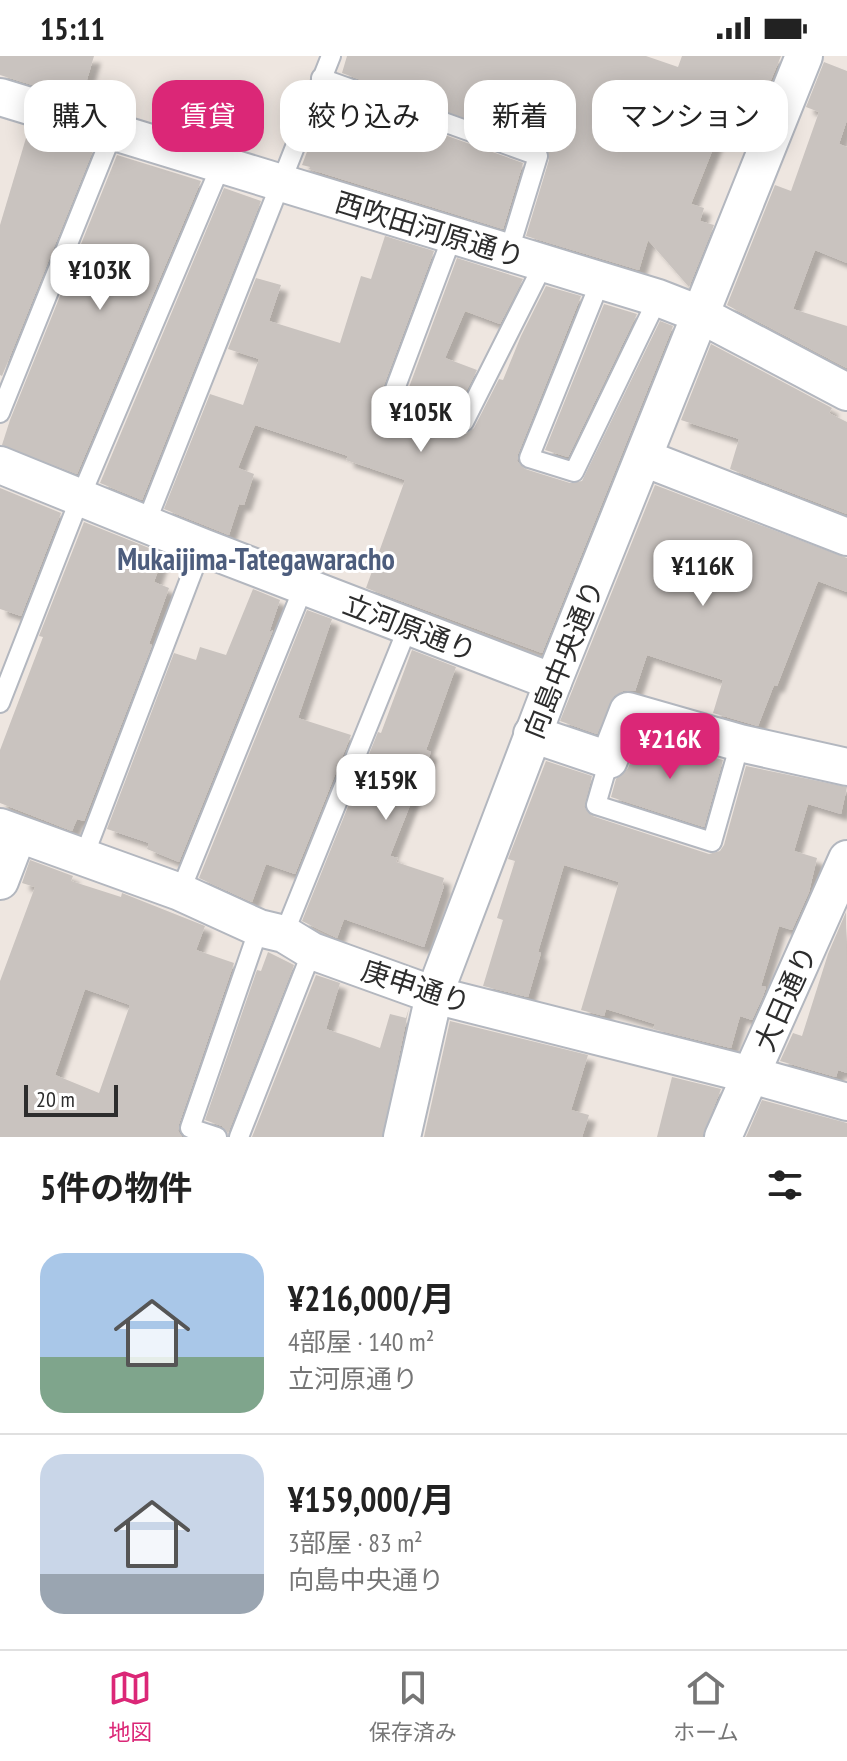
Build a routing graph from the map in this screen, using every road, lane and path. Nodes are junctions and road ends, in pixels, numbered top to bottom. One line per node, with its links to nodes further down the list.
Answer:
1 (331, 56): 3 (lane)
2 (804, 56): 15 (street, 向島中央通り)
3 (321, 78): 9 (lane); 11 (lane)
4 (0, 97): 5 (street, 西吹田河原通り)
5 (24, 104)
6 (136, 139): 8 (street, 西吹田河原通り)
7 (105, 152): 17 (lane)
8 (221, 165): 9 (street, 西吹田河原通り); 20 (lane)
9 (282, 183): 10 (street, 西吹田河原通り); 21 (lane)
10 (452, 237): 11 (street, 西吹田河原通り); 12 (lane)
11 (508, 254): 12 (street, 西吹田河原通り)
12 (543, 265): 13 (street, 西吹田河原通り)
13 (600, 282): 14 (street, 西吹田河原通り); 14 (lane)
14 (658, 298): 15 (street, 西吹田河原通り)
15 (699, 314): 16 (street, 西吹田河原通り); 18 (street, 向島中央通り)
16 (847, 392)
17 (0, 413)
18 (644, 458): 22 (street); 26 (street, 向島中央通り)
19 (0, 465): 20 (street, 立河原通り)
20 (80, 498): 21 (street, 立河原通り); 27 (lane)
21 (146, 523): 23 (street, 立河原通り)
22 (847, 537)
23 (202, 547): 24 (street, 立河原通り); 33 (lane)
24 (304, 586): 25 (street, 立河原通り); 36 (lane)
25 (408, 627): 26 (street, 立河原通り); 37 (lane)
26 (553, 682): 28 (street, 向島中央通り)
27 (0, 703)
28 (532, 734): 30 (street); 38 (street, 向島中央通り)
29 (740, 743): 30 (street); 30 (lane); 31 (street)
30 (609, 760)
31 (847, 767)
32 (9, 830): 33 (street, 庚申通り); 35 (street)
33 (84, 856): 36 (street, 庚申通り)
34 (847, 859): 39 (street, 大日通り)
35 (0, 881)
36 (180, 892): 37 (street, 庚申通り)
37 (285, 938): 38 (street, 庚申通り); 41 (lane); 42 (lane)
38 (434, 995): 39 (street, 庚申通り); 43 (street, 向島中央通り)
39 (751, 1075): 40 (street, 庚申通り); 44 (street, 大日通り)
40 (847, 1102)
41 (217, 1137)
42 (239, 1137)
43 (402, 1137)
44 (723, 1137)

